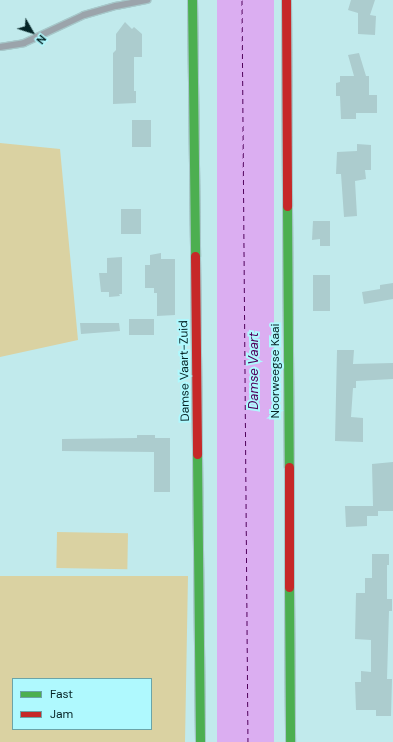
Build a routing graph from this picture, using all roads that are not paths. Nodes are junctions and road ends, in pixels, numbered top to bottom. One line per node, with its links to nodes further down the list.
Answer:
1 (147, 0): 4 (lane)
2 (192, 0): 5 (street, Damse Vaart-Zuid)
3 (286, 0): 6 (street, Noorweegse Kaai)
4 (0, 47)
5 (200, 742)
6 (290, 742)

